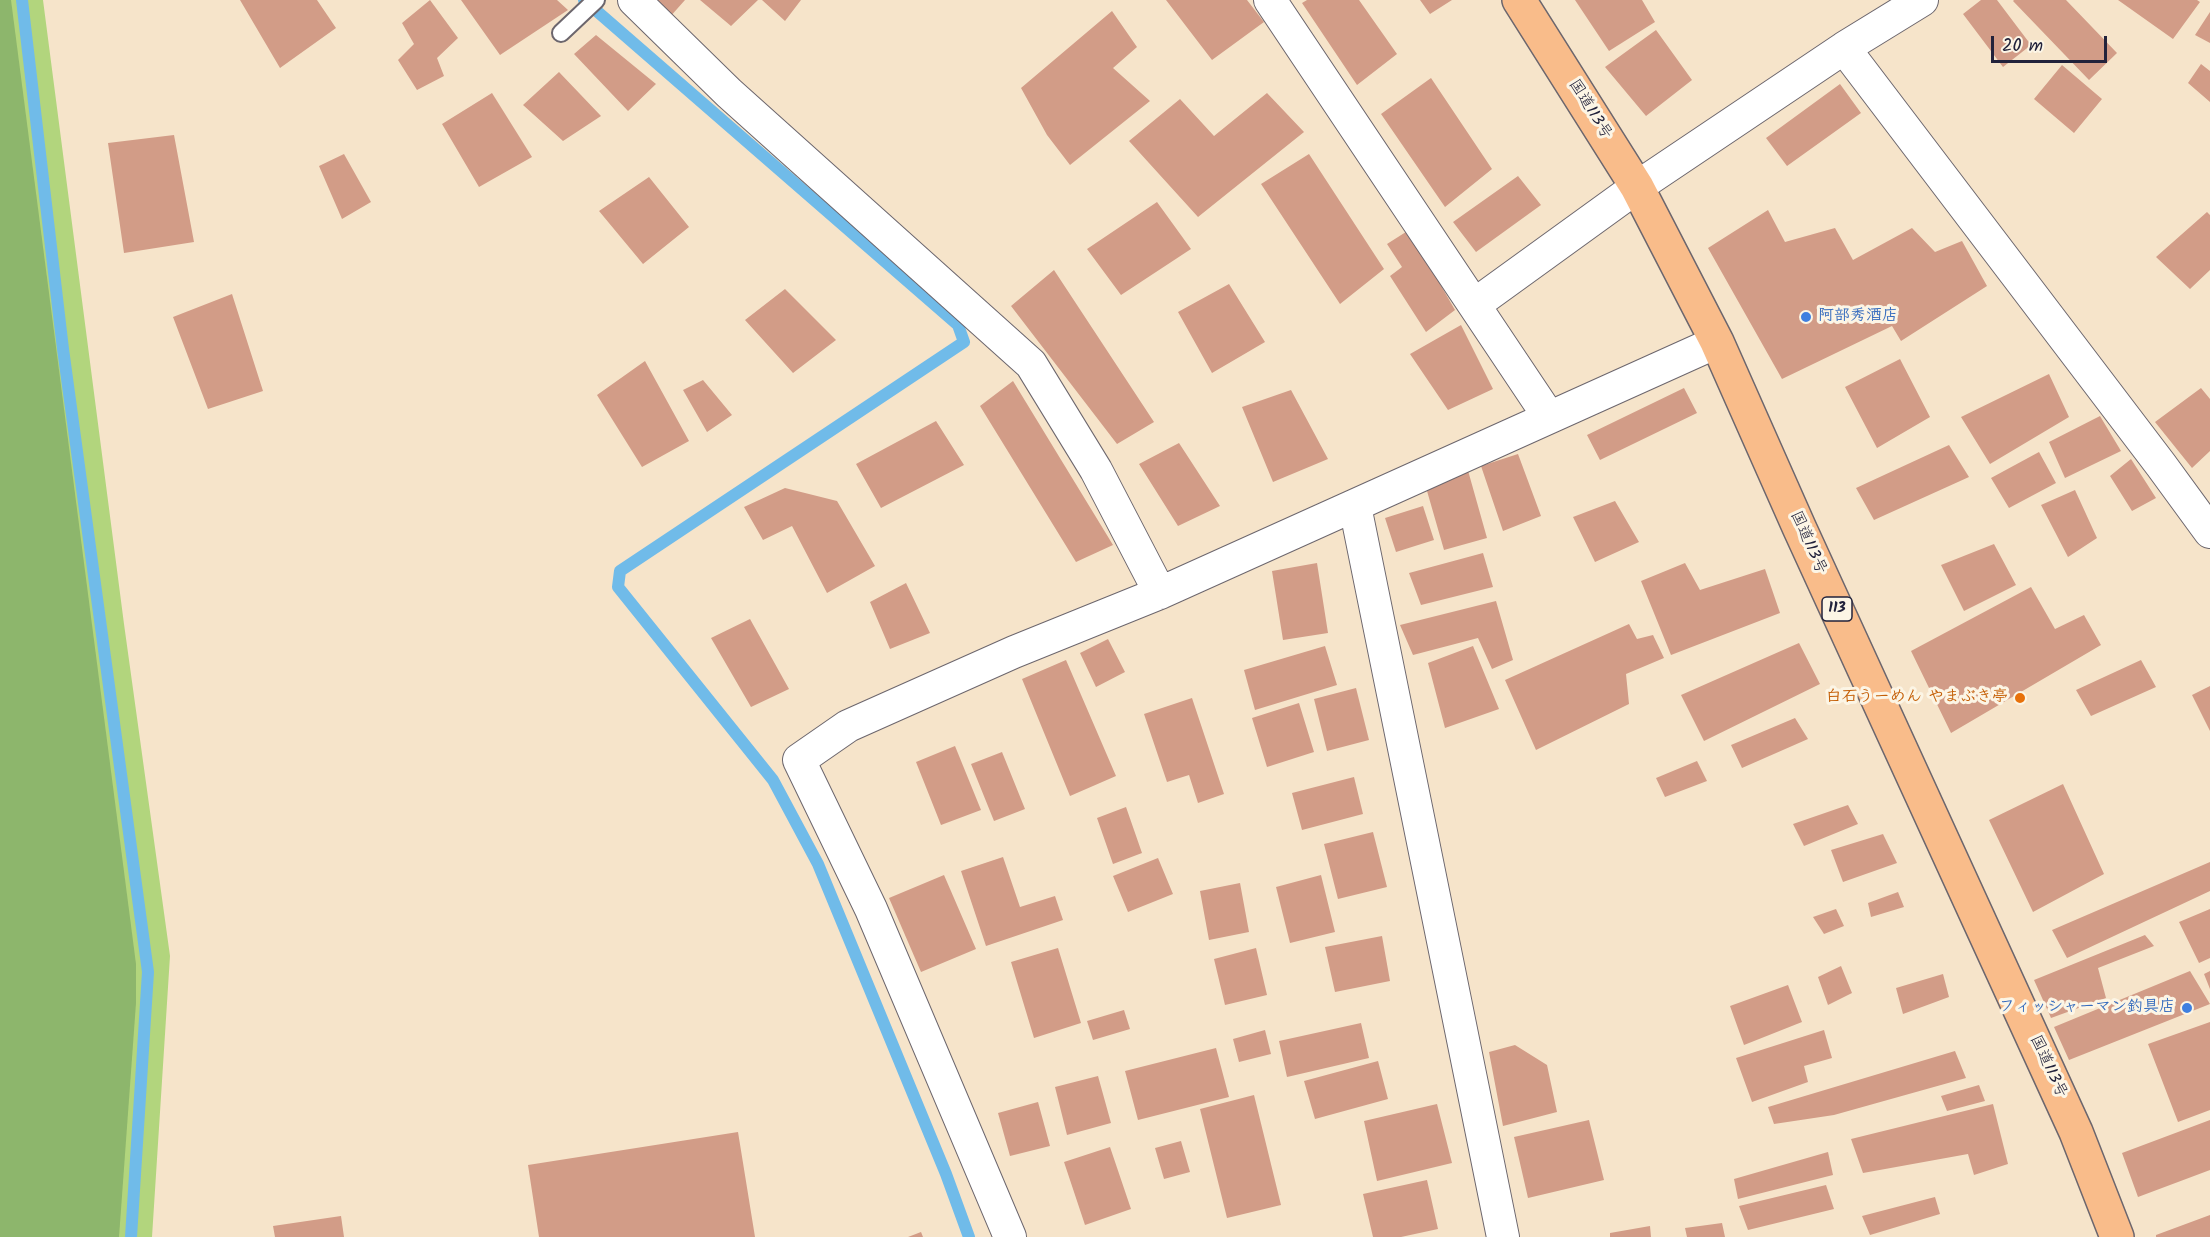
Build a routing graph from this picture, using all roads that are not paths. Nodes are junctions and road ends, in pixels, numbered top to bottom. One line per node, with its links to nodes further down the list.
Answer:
1 (596, 0): 6 (lane)
2 (634, 0): 14 (street)
3 (1270, 0): 9 (street)
4 (1519, 0): 8 (highway, 国道113号 / 113)
5 (1922, 0): 7 (street)
6 (561, 33)
7 (1844, 48): 8 (street); 13 (street)
8 (1637, 187): 9 (street); 10 (highway, 国道113号 / 113)
9 (1474, 305): 11 (street)
10 (1717, 342): 11 (street); 17 (highway, 国道113号 / 113)
11 (1549, 417): 12 (street)
12 (1355, 506): 14 (street); 16 (street)
13 (2210, 532)
14 (1160, 593): 15 (street)
15 (1010, 1237)
16 (1503, 1237)
17 (2117, 1237)

